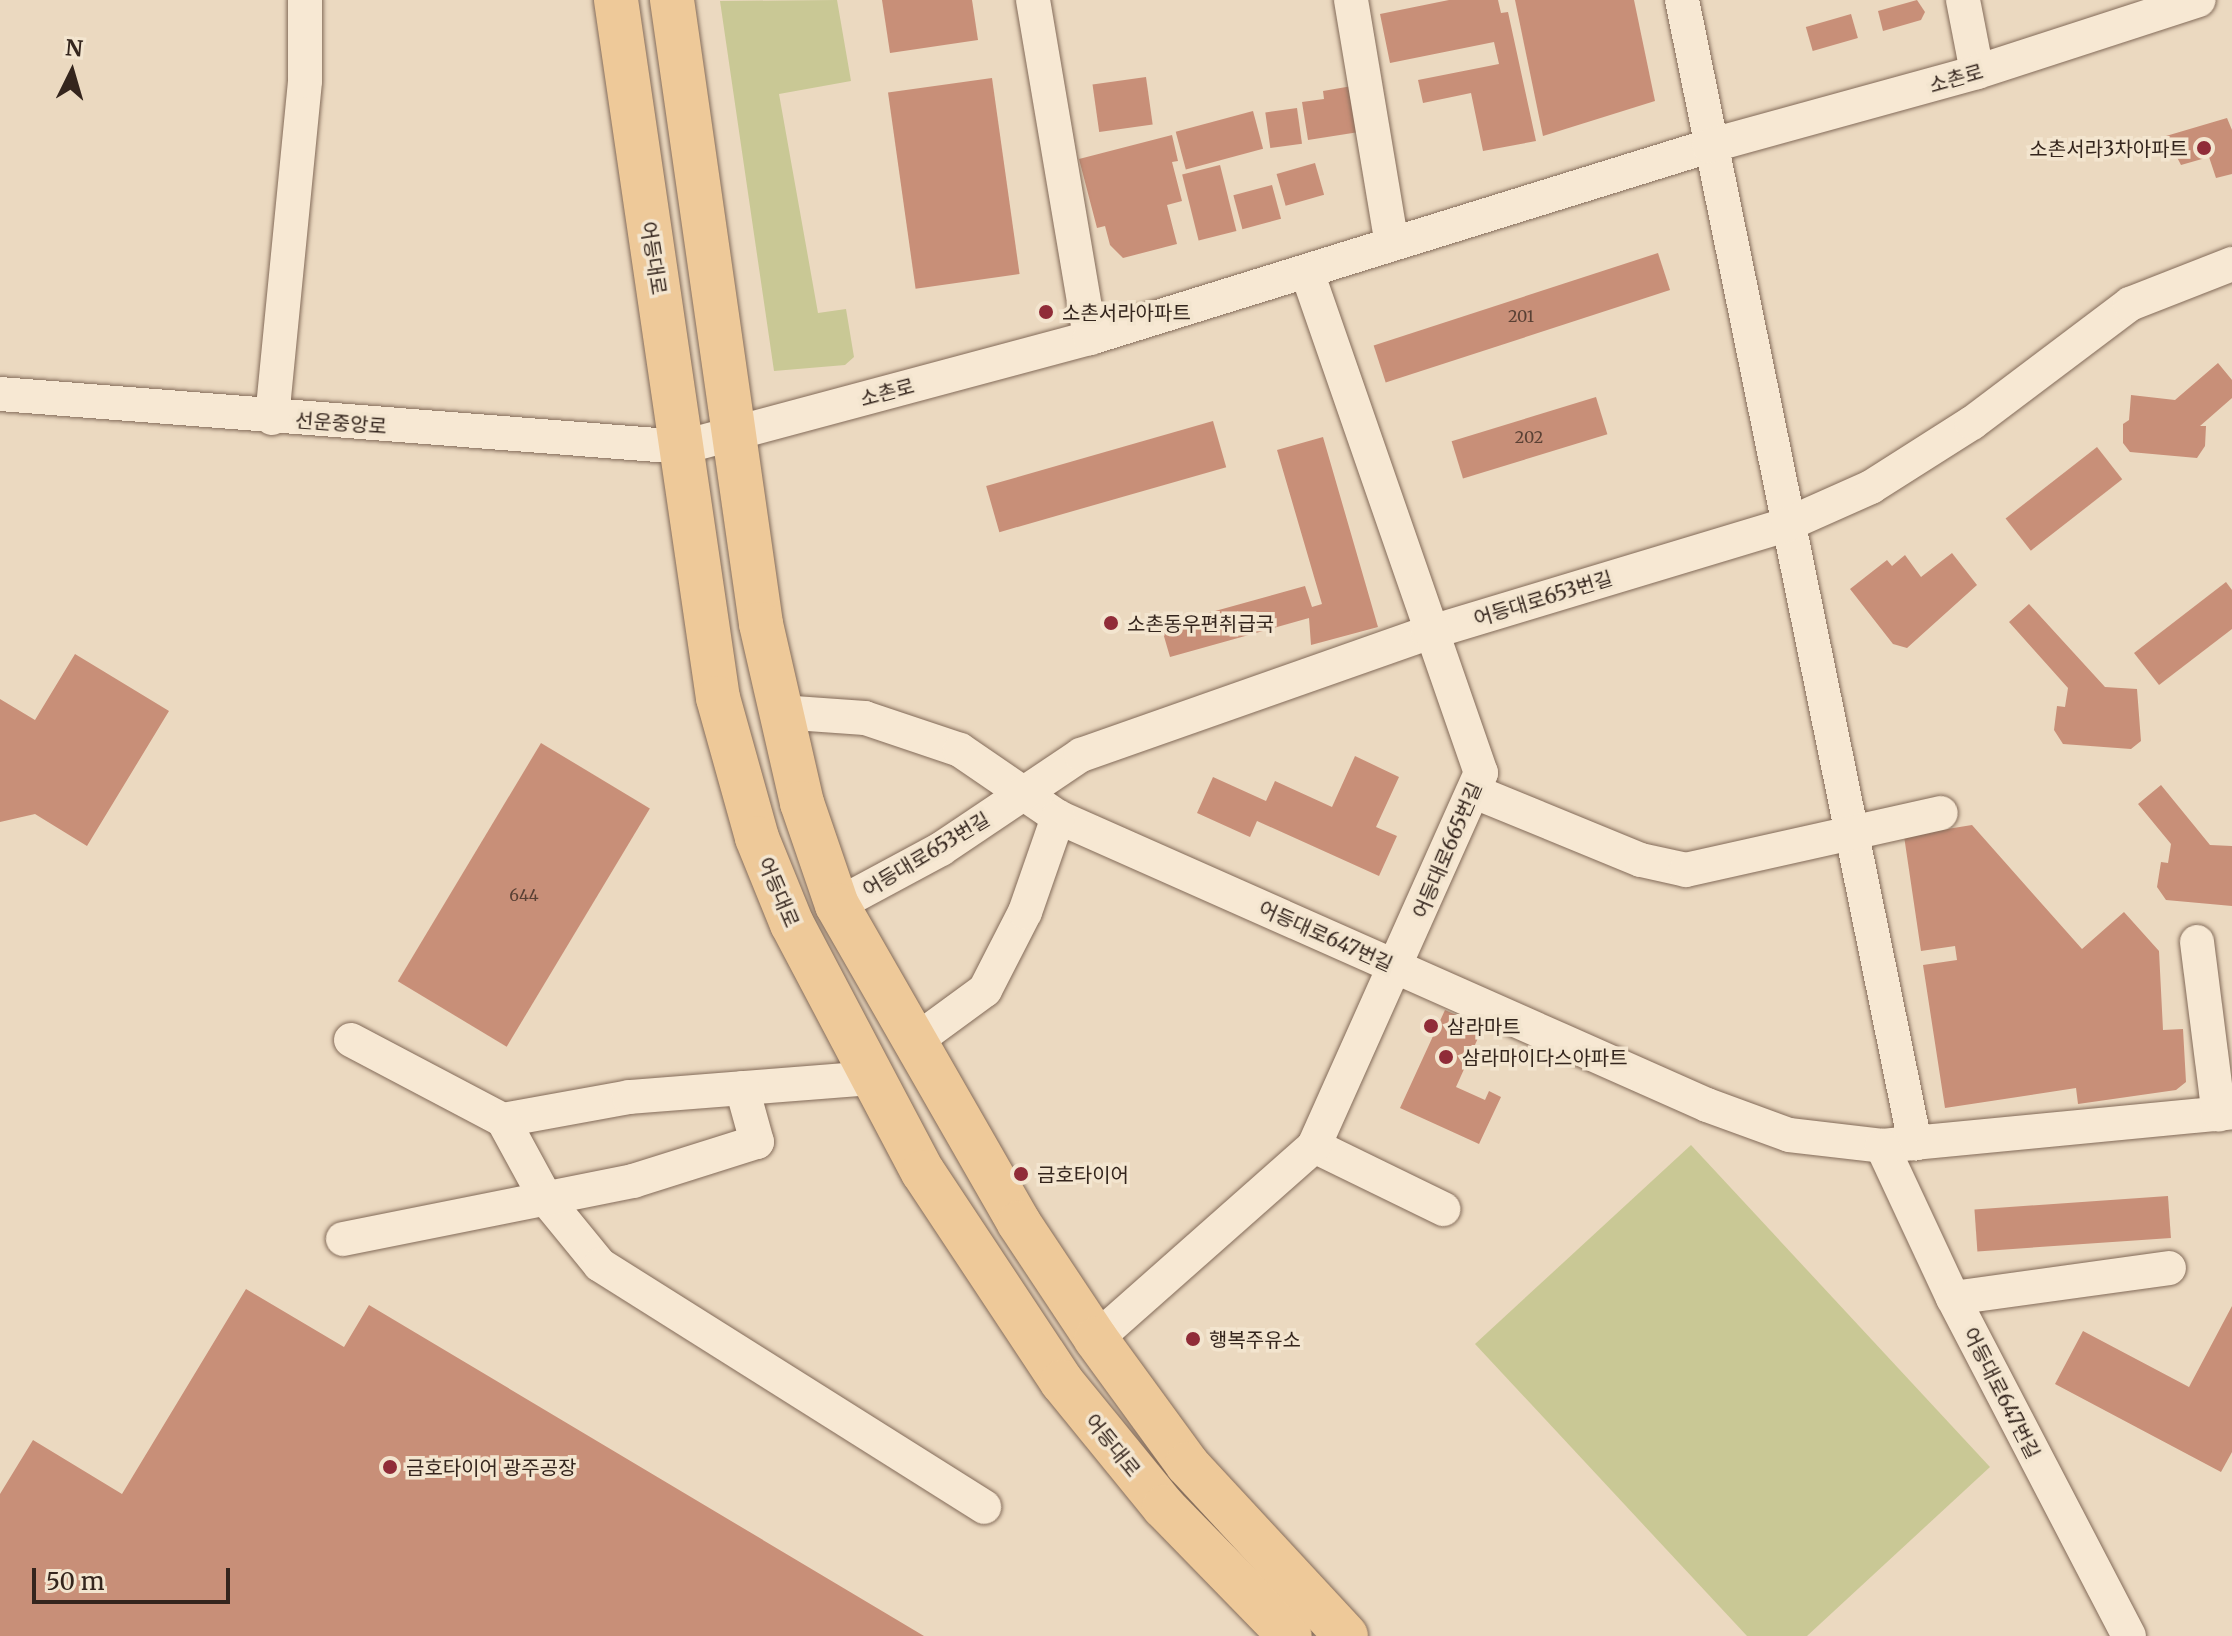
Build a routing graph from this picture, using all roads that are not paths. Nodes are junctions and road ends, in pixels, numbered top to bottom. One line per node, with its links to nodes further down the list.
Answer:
1 (305, 0): 16 (street)
2 (616, 0): 18 (main road, 어등대로)
3 (672, 0): 17 (main road)
4 (1033, 0): 14 (street)
5 (1351, 0): 11 (street)
6 (1682, 0): 10 (street)
7 (1963, 0): 9 (street)
8 (2199, 0): 9 (street, 소촌로)
9 (1977, 72): 10 (street, 소촌로)
10 (1709, 146): 11 (street, 소촌로); 19 (street)
11 (1392, 244): 13 (street, 소촌로)
12 (2232, 264): 19 (street, 어등대로653번길)
13 (1307, 272): 14 (street, 소촌로); 20 (street, 어등대로665번길)
14 (1090, 338): 17 (street, 소촌로)
15 (0, 394): 16 (street, 선운중앙로)
16 (272, 418): 18 (street, 선운중앙로)
17 (735, 433): 18 (street, 소촌로); 21 (main road)
18 (683, 447): 32 (main road, 어등대로)
19 (1788, 524): 20 (street, 어등대로653번길); 26 (street)
20 (1428, 633): 22 (street, 어등대로653번길); 23 (street, 어등대로665번길)
21 (780, 712): 22 (street, 어등대로647번길); 27 (main road)
22 (1025, 792): 25 (street, 어등대로647번길); 27 (street, 어등대로653번길)
23 (1475, 792): 26 (street); 29 (street, 어등대로665번길)
24 (1941, 813): 26 (street)
25 (1058, 817): 29 (street, 어등대로647번길); 31 (street)
26 (1854, 834): 36 (street)
27 (837, 905): 31 (main road)
28 (2197, 942): 34 (street)
29 (1396, 967): 36 (street, 어등대로647번길); 37 (street, 어등대로665번길)
30 (351, 1040): 35 (street)
31 (914, 1042): 43 (main road)
32 (870, 1078): 33 (street); 45 (main road, 어등대로)
33 (742, 1088): 35 (street); 38 (street)
34 (2225, 1114): 36 (street, 어등대로647번길)
35 (503, 1120): 38 (street)
36 (1898, 1144): 42 (street, 어등대로647번길)
37 (1314, 1146): 39 (street); 43 (street, 어등대로665번길)
38 (546, 1199): 40 (street); 44 (street)
39 (1443, 1209)
40 (343, 1239)
41 (2169, 1268): 42 (street)
42 (1953, 1298): 47 (street, 어등대로647번길)
43 (1096, 1339): 46 (main road)
44 (984, 1507)
45 (1290, 1636)
46 (1346, 1636)
47 (2129, 1636)

